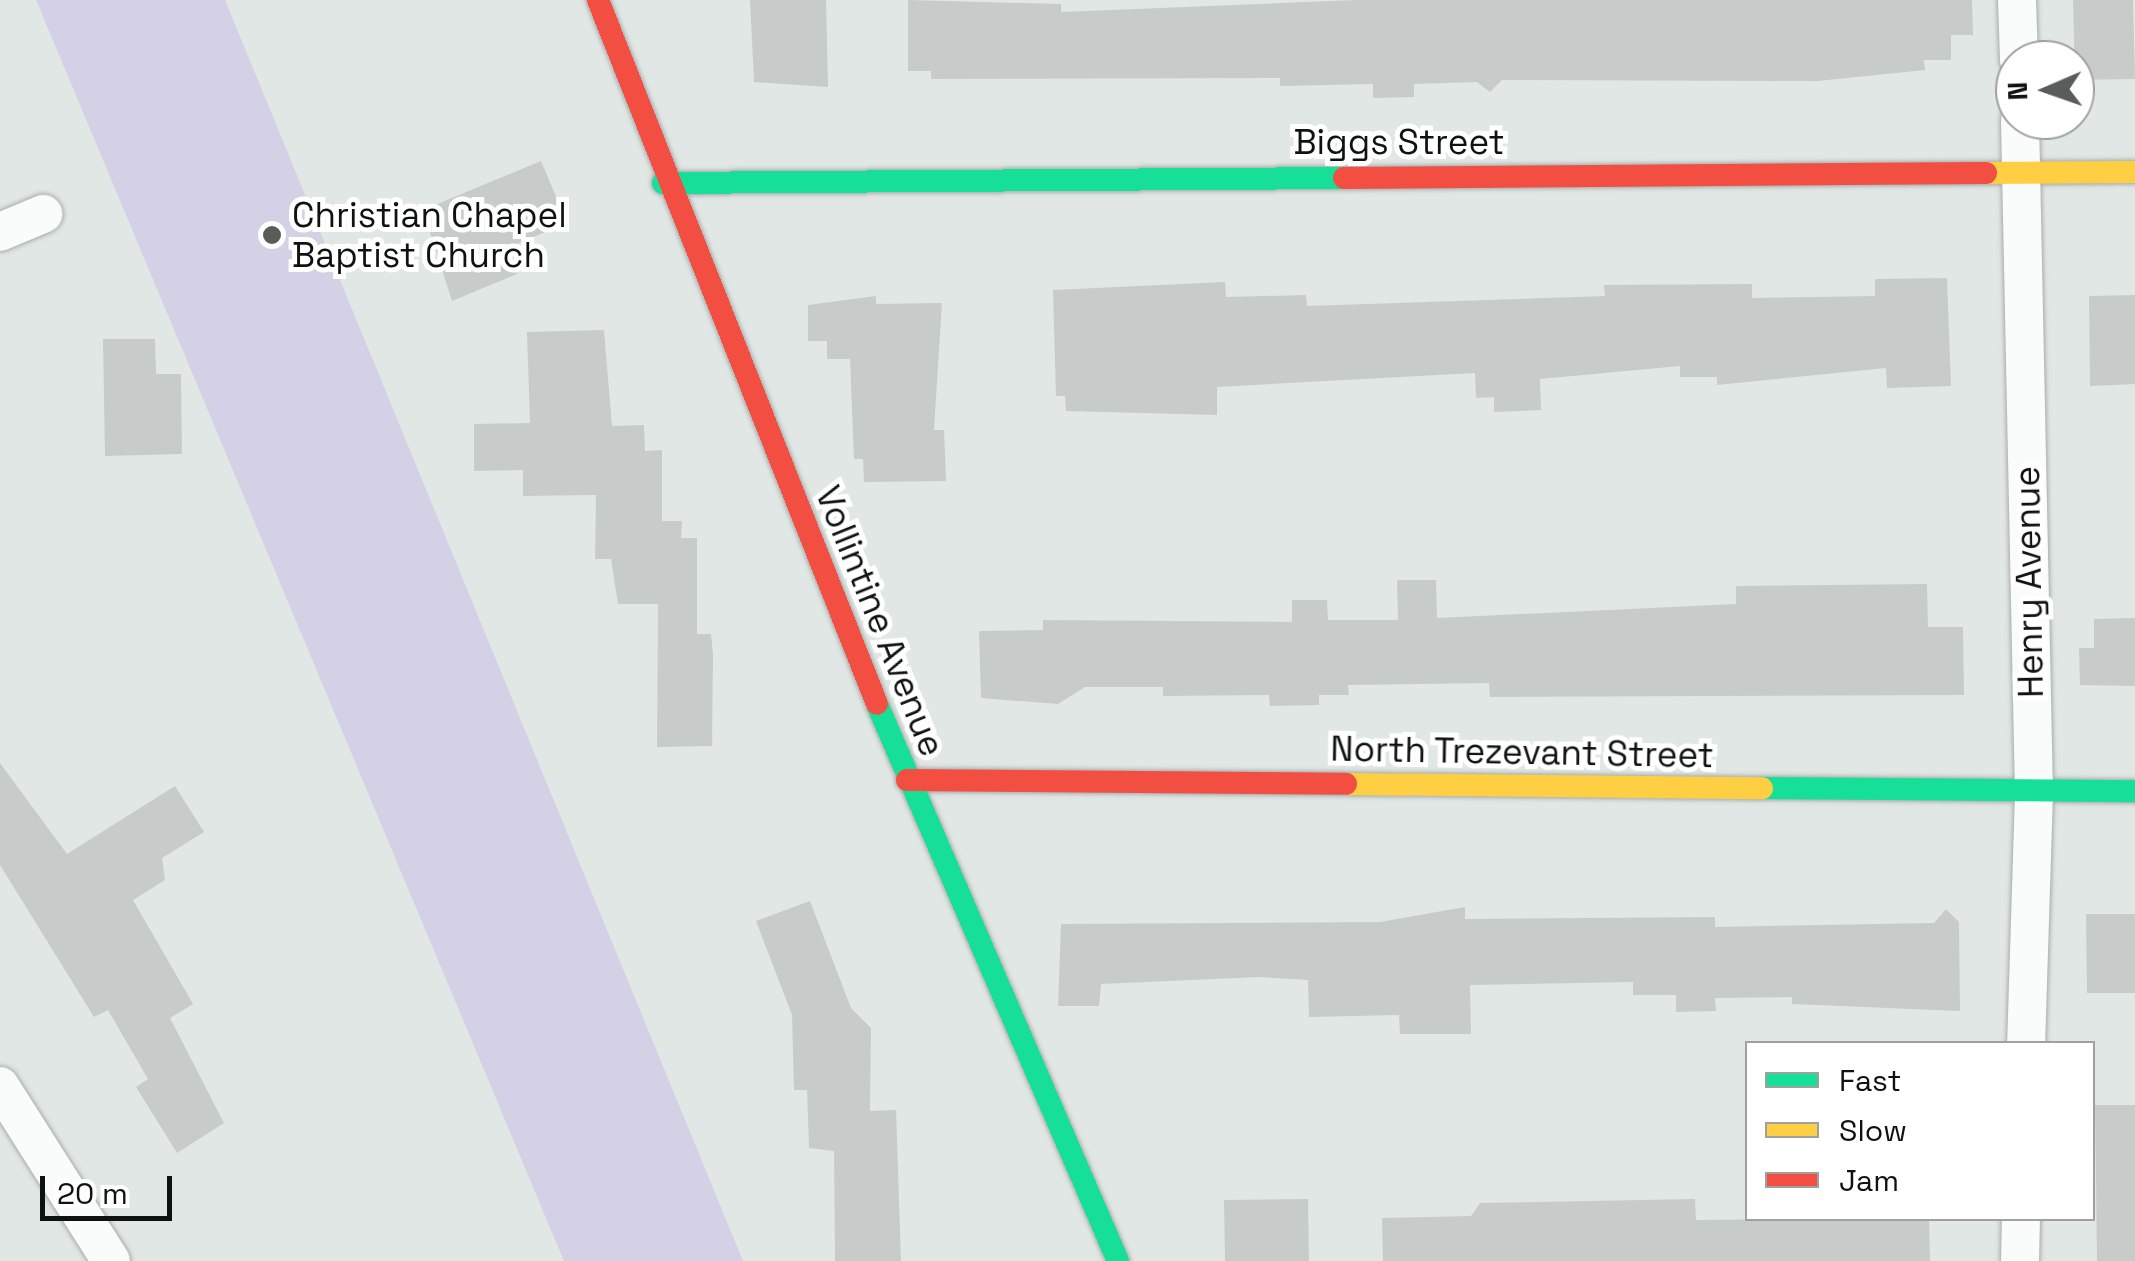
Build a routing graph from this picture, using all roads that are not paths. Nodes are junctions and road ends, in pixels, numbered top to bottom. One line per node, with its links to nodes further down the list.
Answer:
1 (598, 0): 7 (street, Vollintine Avenue)
2 (2017, 0): 3 (street)
3 (2018, 40)
4 (2021, 140): 5 (street, Henry Avenue)
5 (2022, 172): 6 (street, Biggs Street); 7 (street, Biggs Street); 11 (street, Henry Avenue)
6 (2135, 172)
7 (663, 183): 10 (street, Vollintine Avenue)
8 (43, 214): 9 (street)
9 (0, 232)
10 (907, 780): 11 (street, North Trezevant Street); 17 (street, Vollintine Avenue)
11 (2034, 792): 12 (street, North Trezevant Street); 13 (street, Henry Avenue)
12 (2135, 792)
13 (2026, 1041)
14 (0, 1086): 16 (street)
15 (2021, 1221): 18 (street)
16 (111, 1261)
17 (1118, 1261)
18 (2020, 1261)

